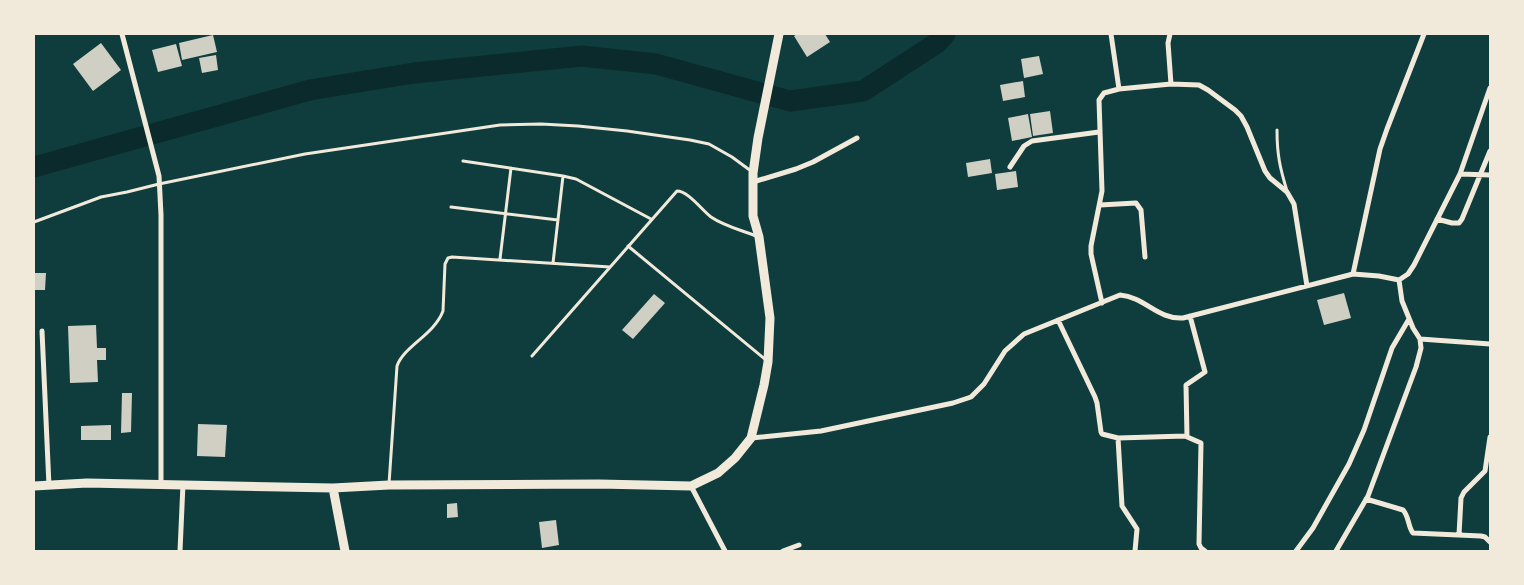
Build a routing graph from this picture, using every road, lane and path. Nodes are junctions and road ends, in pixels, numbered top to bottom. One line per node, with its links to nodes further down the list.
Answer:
1 (122, 34): 21 (street)
2 (779, 34): 20 (street)
3 (1112, 34): 8 (street)
4 (1170, 34): 6 (street)
5 (1424, 34): 36 (street)
6 (1171, 84): 8 (street); 22 (street)
7 (1490, 88): 16 (street)
8 (1120, 89): 10 (street)
9 (1277, 130): 22 (lane)
10 (1099, 132): 14 (street); 23 (street)
11 (857, 138): 20 (street)
12 (1490, 151): 17 (street)
13 (463, 160): 15 (lane)
14 (1010, 167)
15 (511, 168): 19 (lane); 25 (lane)
16 (1460, 174): 17 (street); 27 (street)
17 (1481, 175): 18 (street); 27 (street)
18 (1490, 175)
19 (563, 176): 26 (lane); 28 (lane)
20 (753, 178): 21 (lane); 30 (street)
21 (159, 184): 29 (lane); 52 (street)
22 (1287, 192): 38 (street)
23 (1100, 205): 32 (street); 39 (street)
24 (451, 207): 25 (lane)
25 (506, 214): 28 (lane); 33 (lane)
26 (652, 219): 30 (lane); 31 (lane)
27 (1437, 219): 37 (street)
28 (558, 220): 34 (lane)
29 (34, 222)
30 (759, 237): 47 (street)
31 (628, 246): 35 (lane); 47 (lane)
32 (1145, 257)
33 (500, 259): 34 (lane); 54 (lane)
34 (554, 263): 35 (lane)
35 (610, 267): 46 (lane)
36 (1354, 274): 37 (street); 38 (street)
37 (1399, 280): 41 (street)
38 (1307, 286): 40 (street)
39 (1102, 302): 40 (street); 42 (street)
40 (1190, 316): 48 (street)
41 (1409, 319): 44 (street); 69 (street)
42 (1058, 320): 50 (street); 51 (street)
43 (42, 331): 56 (street)
44 (1420, 339): 45 (street); 59 (street)
45 (1490, 344)
46 (532, 356)
47 (768, 362): 50 (street)
48 (1187, 437): 51 (street); 68 (street)
49 (1490, 437): 60 (street)
50 (751, 438): 57 (street)
51 (1118, 438): 67 (street)
52 (162, 484): 53 (street); 56 (street)
53 (182, 484): 58 (street); 63 (street)
54 (389, 485): 57 (street); 58 (street)
55 (34, 486): 56 (street)
56 (49, 486)
57 (691, 486): 65 (street)
58 (333, 488): 64 (street)
59 (1366, 499): 60 (street); 70 (street)
60 (1458, 535): 61 (street)
61 (1490, 542)
62 (799, 545): 66 (street)
63 (180, 551)
64 (345, 551)
65 (725, 551)
66 (783, 551)
67 (1136, 551)
68 (1205, 551)
69 (1296, 551)
70 (1336, 551)

